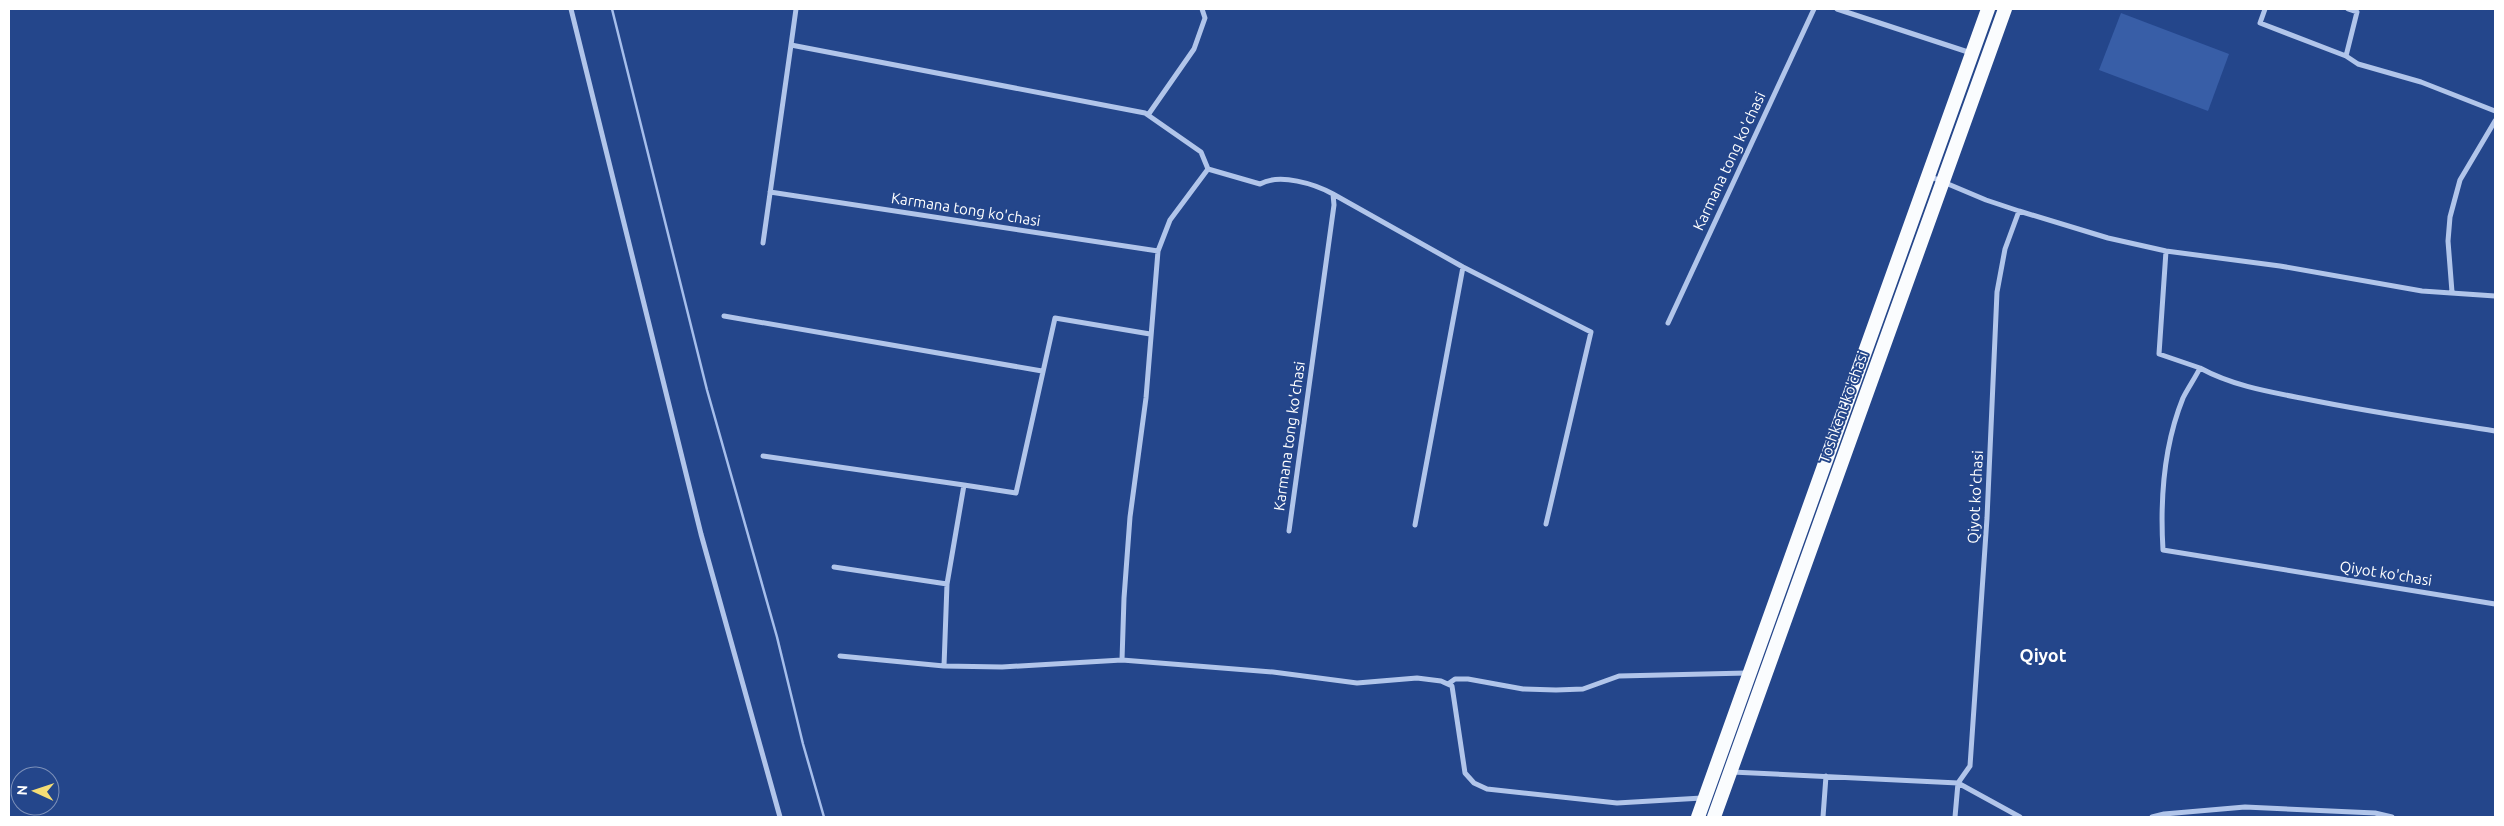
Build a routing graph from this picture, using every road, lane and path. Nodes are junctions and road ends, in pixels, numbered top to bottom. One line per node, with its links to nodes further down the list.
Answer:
1 (571, 9): 51 (street)
2 (796, 9): 10 (street)
3 (1202, 9): 14 (street)
4 (1814, 9): 29 (street, Karmana tong ko'chasi)
5 (1836, 9): 11 (street)
6 (1988, 9): 11 (highway, Toshkent ko'chasi)
7 (2004, 9): 18 (highway, Toshkent ko'chasi)
8 (2265, 9): 12 (street)
9 (2348, 9): 12 (street)
10 (791, 46): 14 (street); 19 (street)
11 (1972, 53): 17 (highway, Toshkent ko'chasi)
12 (2346, 56): 13 (street)
13 (2495, 111)
14 (1148, 115): 16 (street)
15 (2495, 121): 26 (street)
16 (1208, 169): 20 (street); 24 (street)
17 (1928, 176): 18 (street); 45 (highway, Toshkent ko'chasi)
18 (1942, 182): 21 (street); 47 (highway, Toshkent ko'chasi)
19 (770, 192): 22 (street); 24 (street, Karmana tong ko'chasi)
20 (1333, 194): 25 (street); 38 (street, Karmana tong ko'chasi)
21 (2020, 210): 23 (street); 49 (street, Qiyot ko'chasi)
22 (763, 243)
23 (2166, 250): 26 (street); 31 (street)
24 (1158, 251): 30 (street)
25 (1464, 267): 36 (street); 37 (street)
26 (2452, 292): 27 (street)
27 (2495, 296)
28 (724, 316): 32 (street)
29 (1668, 323)
30 (1150, 334): 32 (street); 43 (street)
31 (2200, 368): 33 (street); 41 (street, Qiyot ko'chasi)
32 (1042, 371): 35 (street)
33 (2495, 431)
34 (764, 456): 35 (street)
35 (964, 484): 40 (street)
36 (1546, 524)
37 (1415, 525)
38 (1289, 531)
39 (834, 567): 40 (street)
40 (947, 584): 44 (street)
41 (2495, 604)
42 (840, 656): 44 (street)
43 (1122, 660): 44 (street); 46 (street)
44 (944, 666)
45 (1749, 673): 46 (street); 50 (highway, Toshkent ko'chasi)
46 (1448, 684): 50 (street)
47 (1730, 772): 48 (street); 53 (highway, Toshkent ko'chasi)
48 (1826, 776): 49 (street); 54 (street)
49 (1958, 783): 55 (street); 56 (street)
50 (1705, 798): 52 (highway, Toshkent ko'chasi)
51 (780, 817)
52 (1698, 817)
53 (1714, 817)
54 (1822, 817)
55 (1955, 817)
56 (2020, 817)
57 (2152, 817): 58 (street)
58 (2392, 817)

